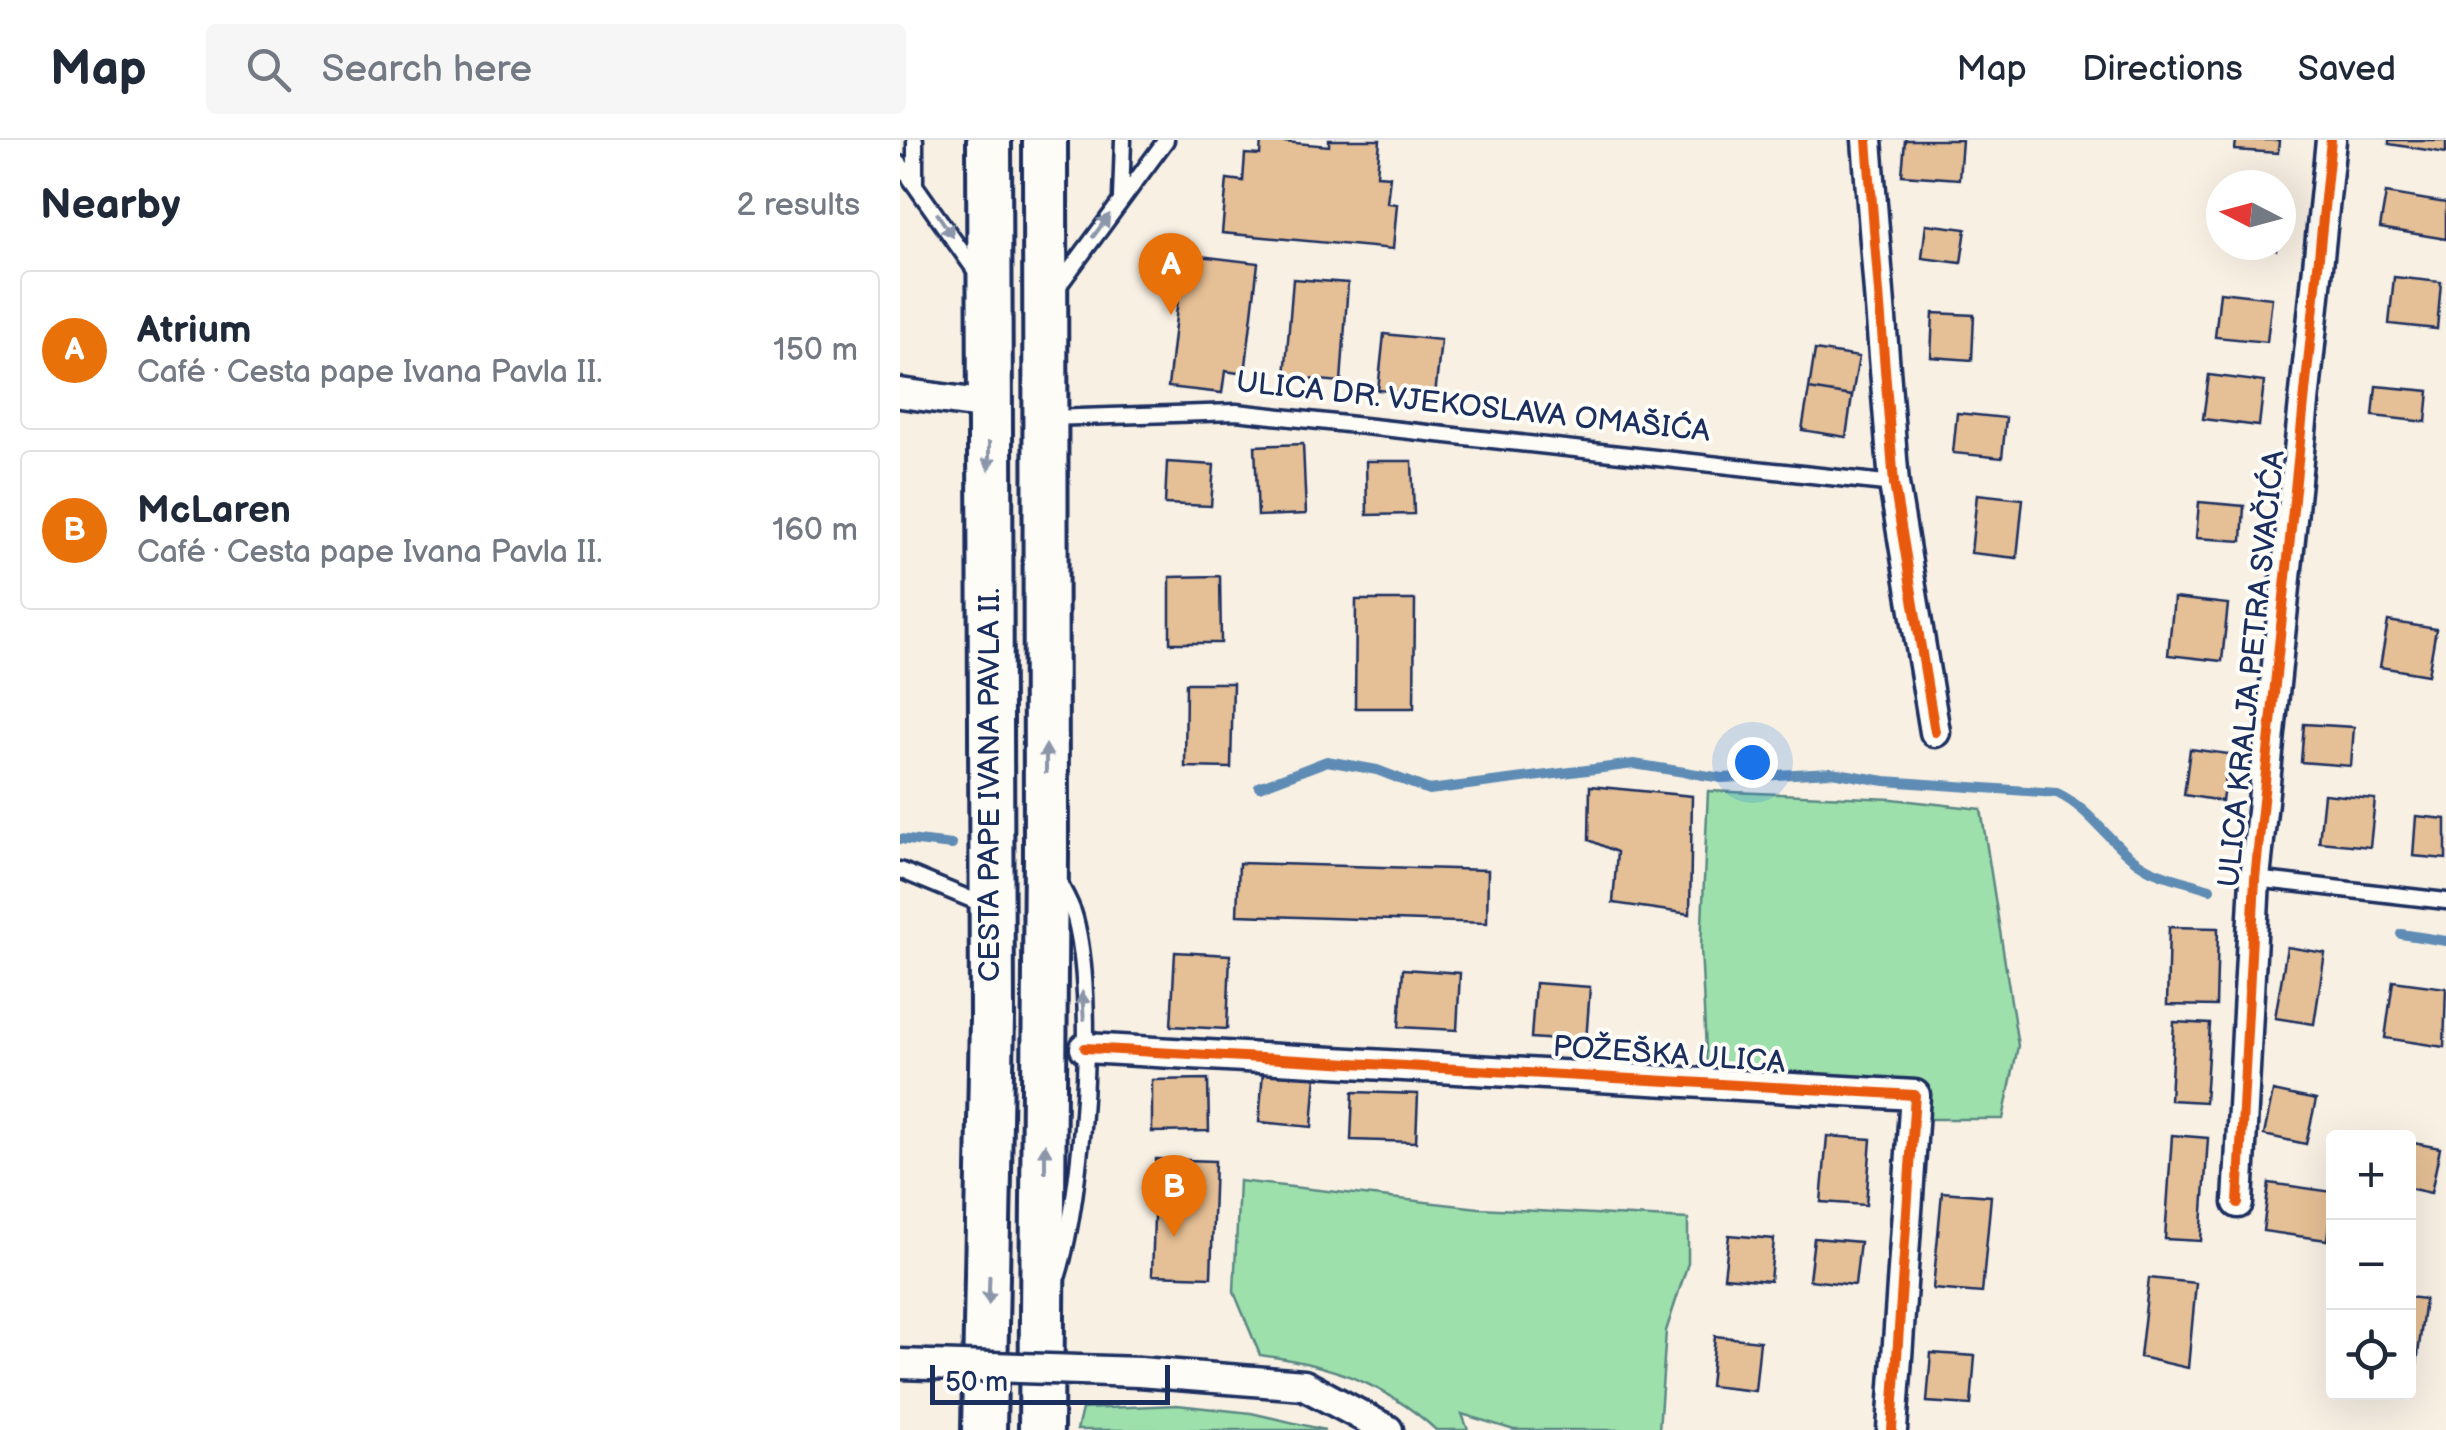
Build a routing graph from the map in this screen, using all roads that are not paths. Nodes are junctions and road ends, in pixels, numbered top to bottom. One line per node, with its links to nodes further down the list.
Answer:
1 (915, 140): 9 (lane)
2 (989, 140): 11 (main road, CESTA PAPE IVANA PAVLA II.)
3 (1045, 140): 12 (main road, CESTA PAPE IVANA PAVLA II.)
4 (1123, 140): 10 (lane)
5 (1166, 140): 10 (lane)
6 (1866, 140): 16 (street)
7 (2331, 140): 20 (street, ULICA KRALJA PETRA SVAČIĆA)
8 (900, 164): 9 (lane)
9 (915, 181): 11 (lane, one-way to 11)
10 (1121, 199): 12 (lane, one-way to 10)
11 (988, 289): 14 (main road, CESTA PAPE IVANA PAVLA II.)
12 (1044, 305): 15 (main road, CESTA PAPE IVANA PAVLA II.)
13 (900, 393): 14 (street)
14 (988, 405): 22 (main road, CESTA PAPE IVANA PAVLA II., one-way to 22)
15 (1046, 418): 16 (lane, ULICA DR. VJEKOSLAVA OMAŠIĆA); 18 (main road, CESTA PAPE IVANA PAVLA II., one-way to 15)
16 (1894, 484): 17 (street)
17 (1935, 732)
18 (1046, 856): 23 (lane, one-way to 18); 25 (main road, CESTA PAPE IVANA PAVLA II., one-way to 18)
19 (900, 870): 22 (lane)
20 (2254, 879): 21 (lane); 24 (street, ULICA KRALJA PETRA SVAČIĆA)
21 (2446, 901)
22 (991, 908): 27 (main road, CESTA PAPE IVANA PAVLA II., one-way to 27)
23 (1084, 1048): 25 (lane); 30 (street, POŽEŠKA ULICA)
24 (2238, 1203)
25 (1044, 1308): 28 (main road, CESTA PAPE IVANA PAVLA II.)
26 (900, 1364): 29 (street, bridge)
27 (979, 1421)
28 (1041, 1430)
29 (1388, 1430)
30 (1892, 1430)

